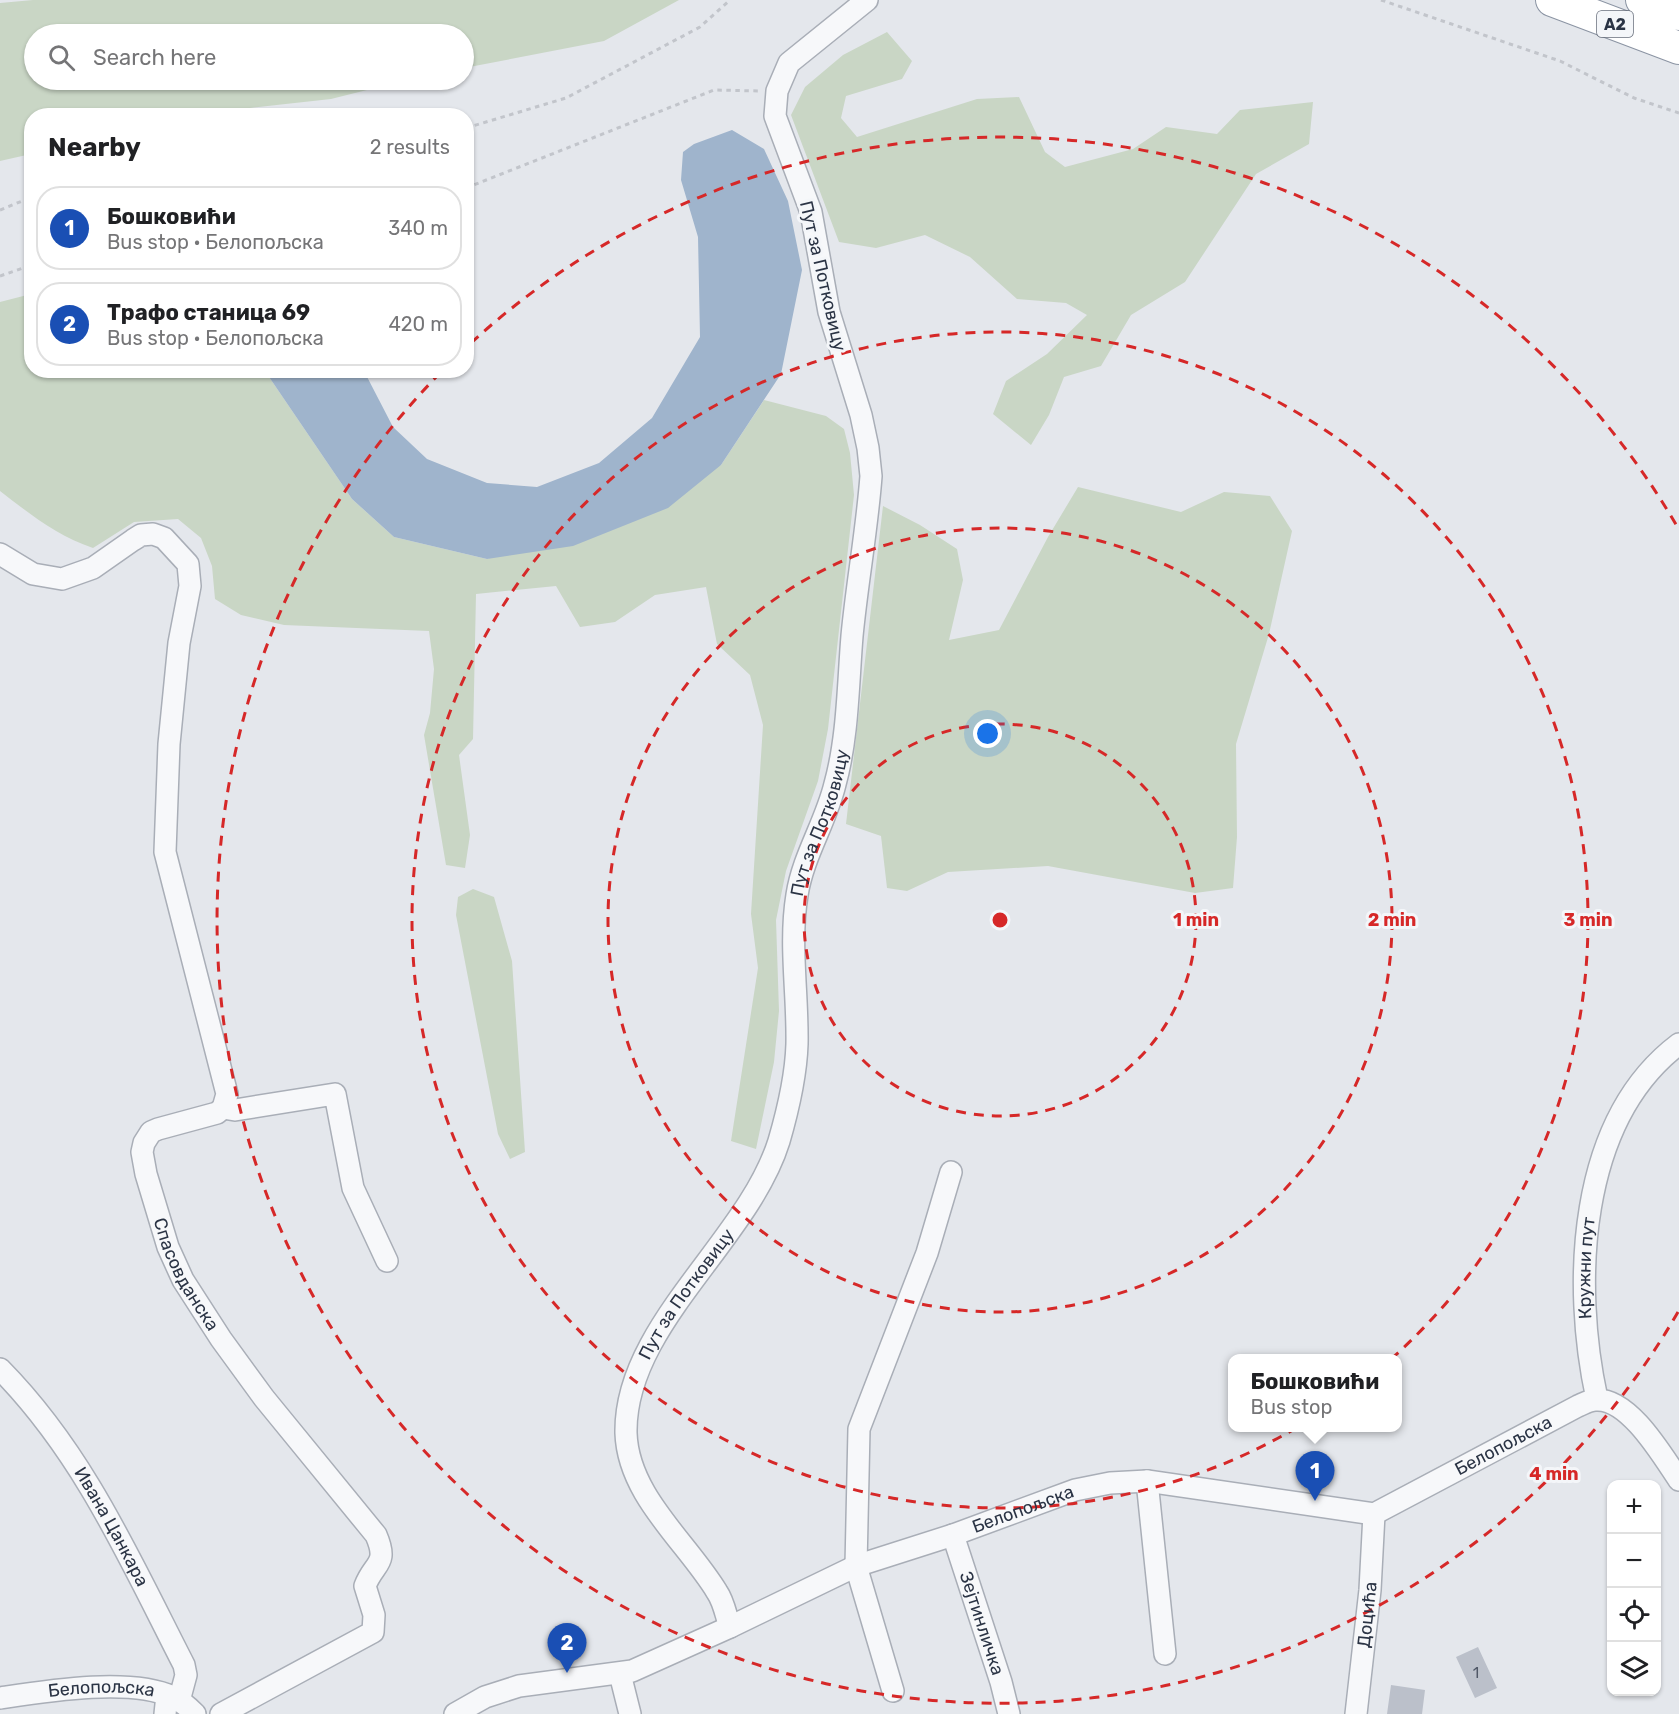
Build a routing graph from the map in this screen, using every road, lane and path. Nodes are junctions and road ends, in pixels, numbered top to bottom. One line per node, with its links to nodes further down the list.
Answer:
1 (730, 0): 12 (path)
2 (848, 0): 8 (street)
3 (867, 0): 8 (street, Пут за Потковицу)
4 (1381, 0): 11 (path)
5 (1551, 0): 9 (highway, A2)
6 (1642, 0): 7 (highway, A2)
7 (1679, 14)
8 (834, 26): 10 (street, Пут за Потковицу)
9 (1679, 48)
10 (777, 91): 13 (path); 30 (street, Пут за Потковицу)
11 (1679, 113)
12 (474, 126)
13 (474, 185)
14 (24, 200): 15 (path)
15 (0, 210)
16 (24, 268): 17 (path)
17 (0, 276)
18 (0, 554): 20 (street)
19 (1679, 1044): 24 (street, Кружни пут)
20 (223, 1108): 22 (street); 37 (street, Спасовданска)
21 (951, 1173): 29 (street)
22 (387, 1261)
23 (0, 1370): 36 (street, Ивана Цанкара)
24 (1597, 1400): 25 (street); 27 (street, Белопољска)
25 (1679, 1480)
26 (1147, 1481): 27 (street, Белопољска); 28 (street, Белопољска); 31 (street)
27 (1374, 1514): 41 (street, Доцића)
28 (953, 1535): 29 (street, Белопољска); 40 (street, Зејтинличка)
29 (856, 1566): 30 (street, Белопољска); 33 (street)
30 (730, 1627): 32 (street, Белопољска)
31 (1166, 1654)
32 (620, 1674): 38 (street, Белопољска); 39 (street)
33 (894, 1691)
34 (0, 1698): 35 (street, Белопољска)
35 (31, 1704): 36 (street, Белопољска)
36 (177, 1706)
37 (221, 1714)
38 (455, 1714)
39 (630, 1714)
40 (1009, 1714)
41 (1356, 1714)

